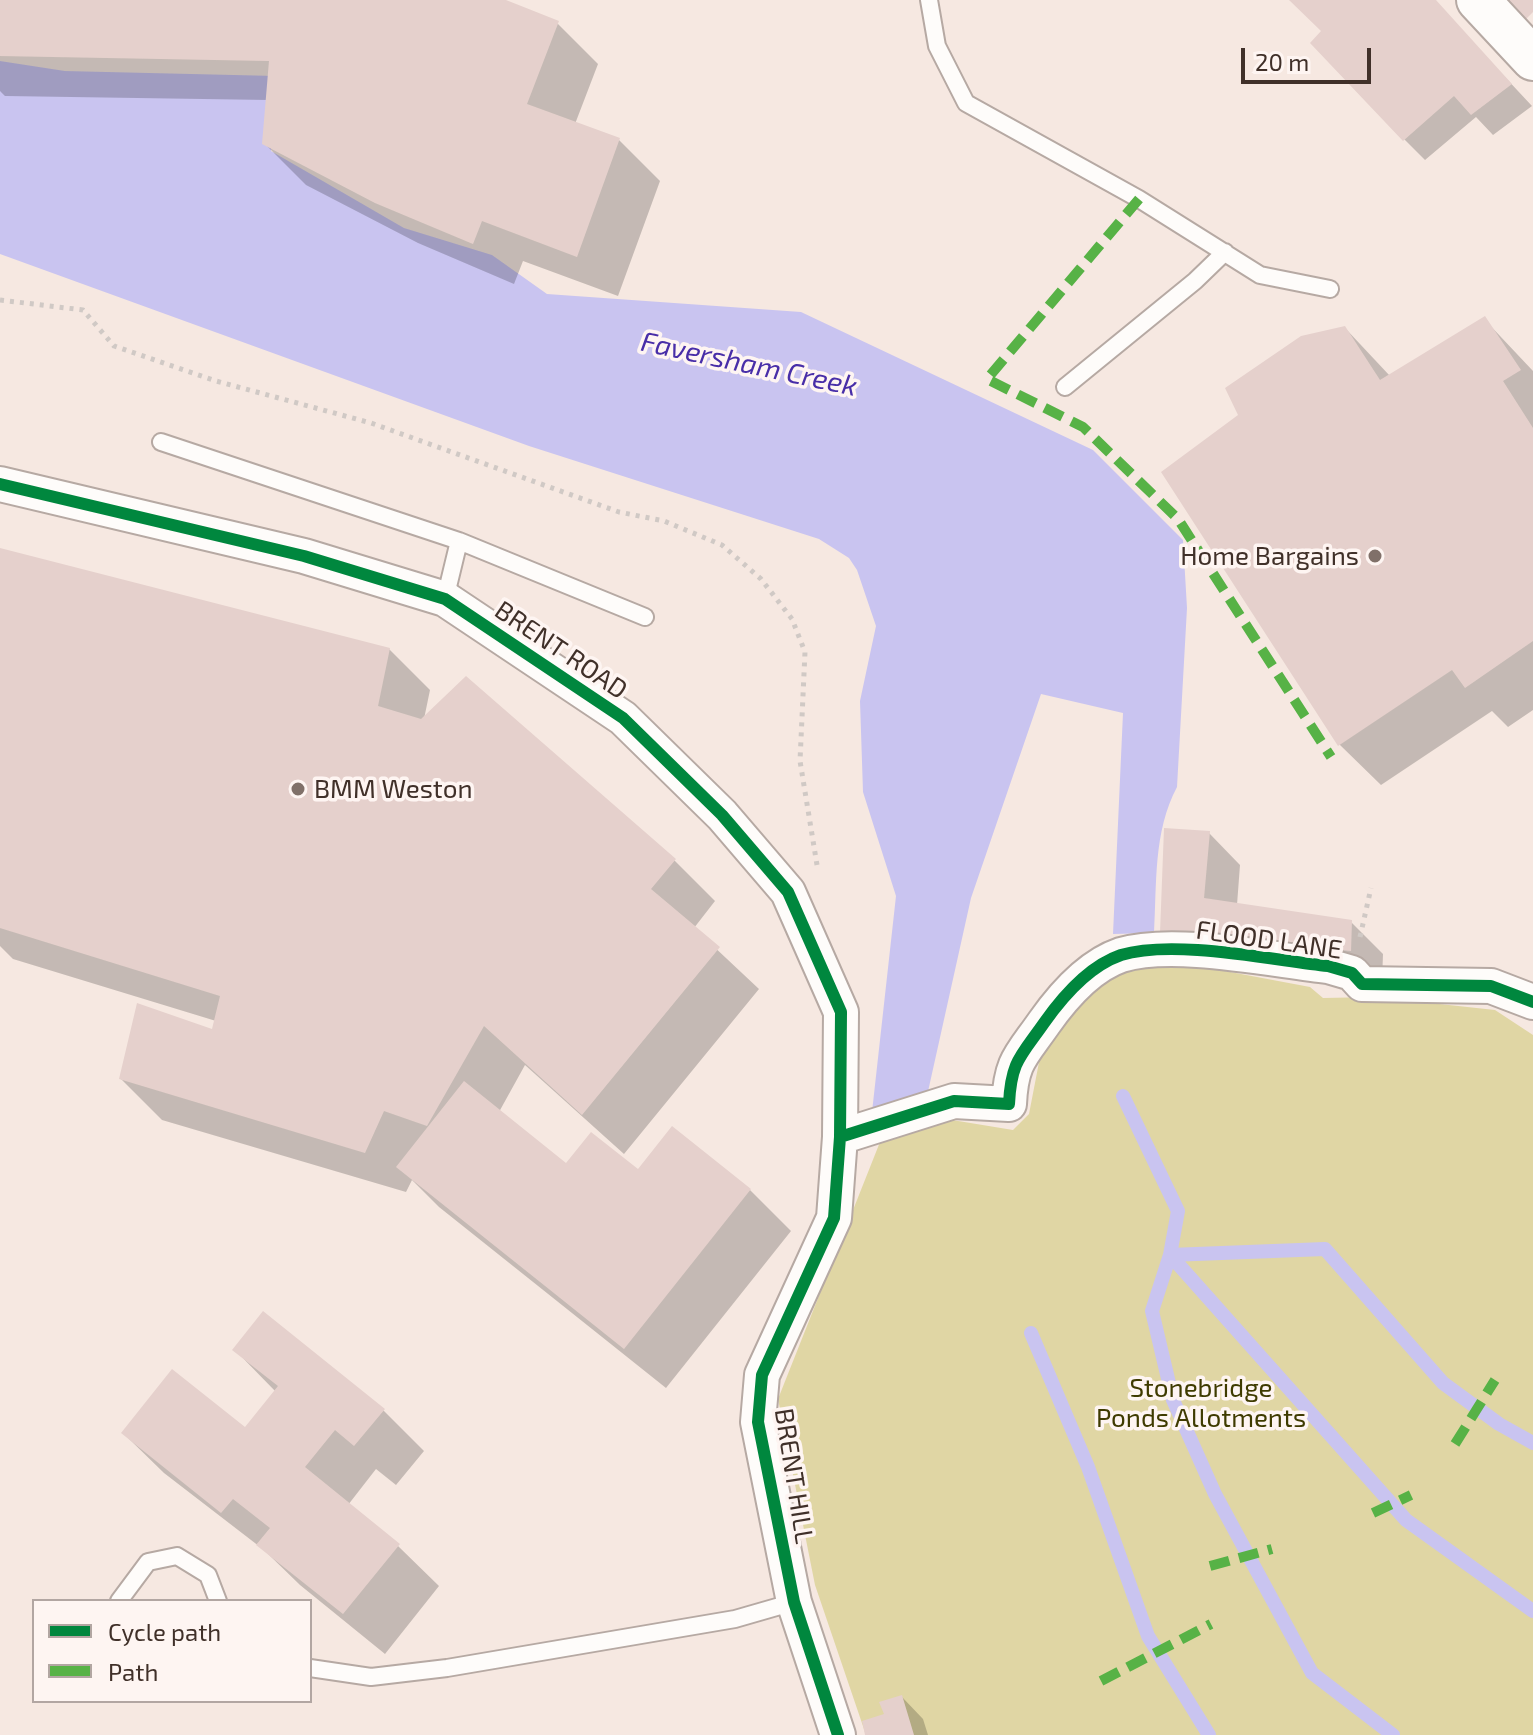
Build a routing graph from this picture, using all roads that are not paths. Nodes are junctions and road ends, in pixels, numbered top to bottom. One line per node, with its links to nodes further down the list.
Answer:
1 (929, 0): 4 (lane)
2 (1478, 0): 3 (street)
3 (1533, 59)
4 (1225, 252): 5 (lane); 6 (lane)
5 (1330, 289)
6 (1065, 387)
7 (161, 442): 9 (lane)
8 (0, 484): 10 (street, BRENT ROAD)
9 (459, 541): 10 (lane); 11 (lane)
10 (445, 599): 13 (street, BRENT ROAD)
11 (645, 617)
12 (1533, 1002): 13 (street, FLOOD LANE)
13 (840, 1137): 16 (street, BRENT HILL)
14 (120, 1599): 15 (lane)
15 (217, 1599)
16 (794, 1602): 17 (lane); 18 (street, BRENT HILL)
17 (312, 1668)
18 (838, 1735)

